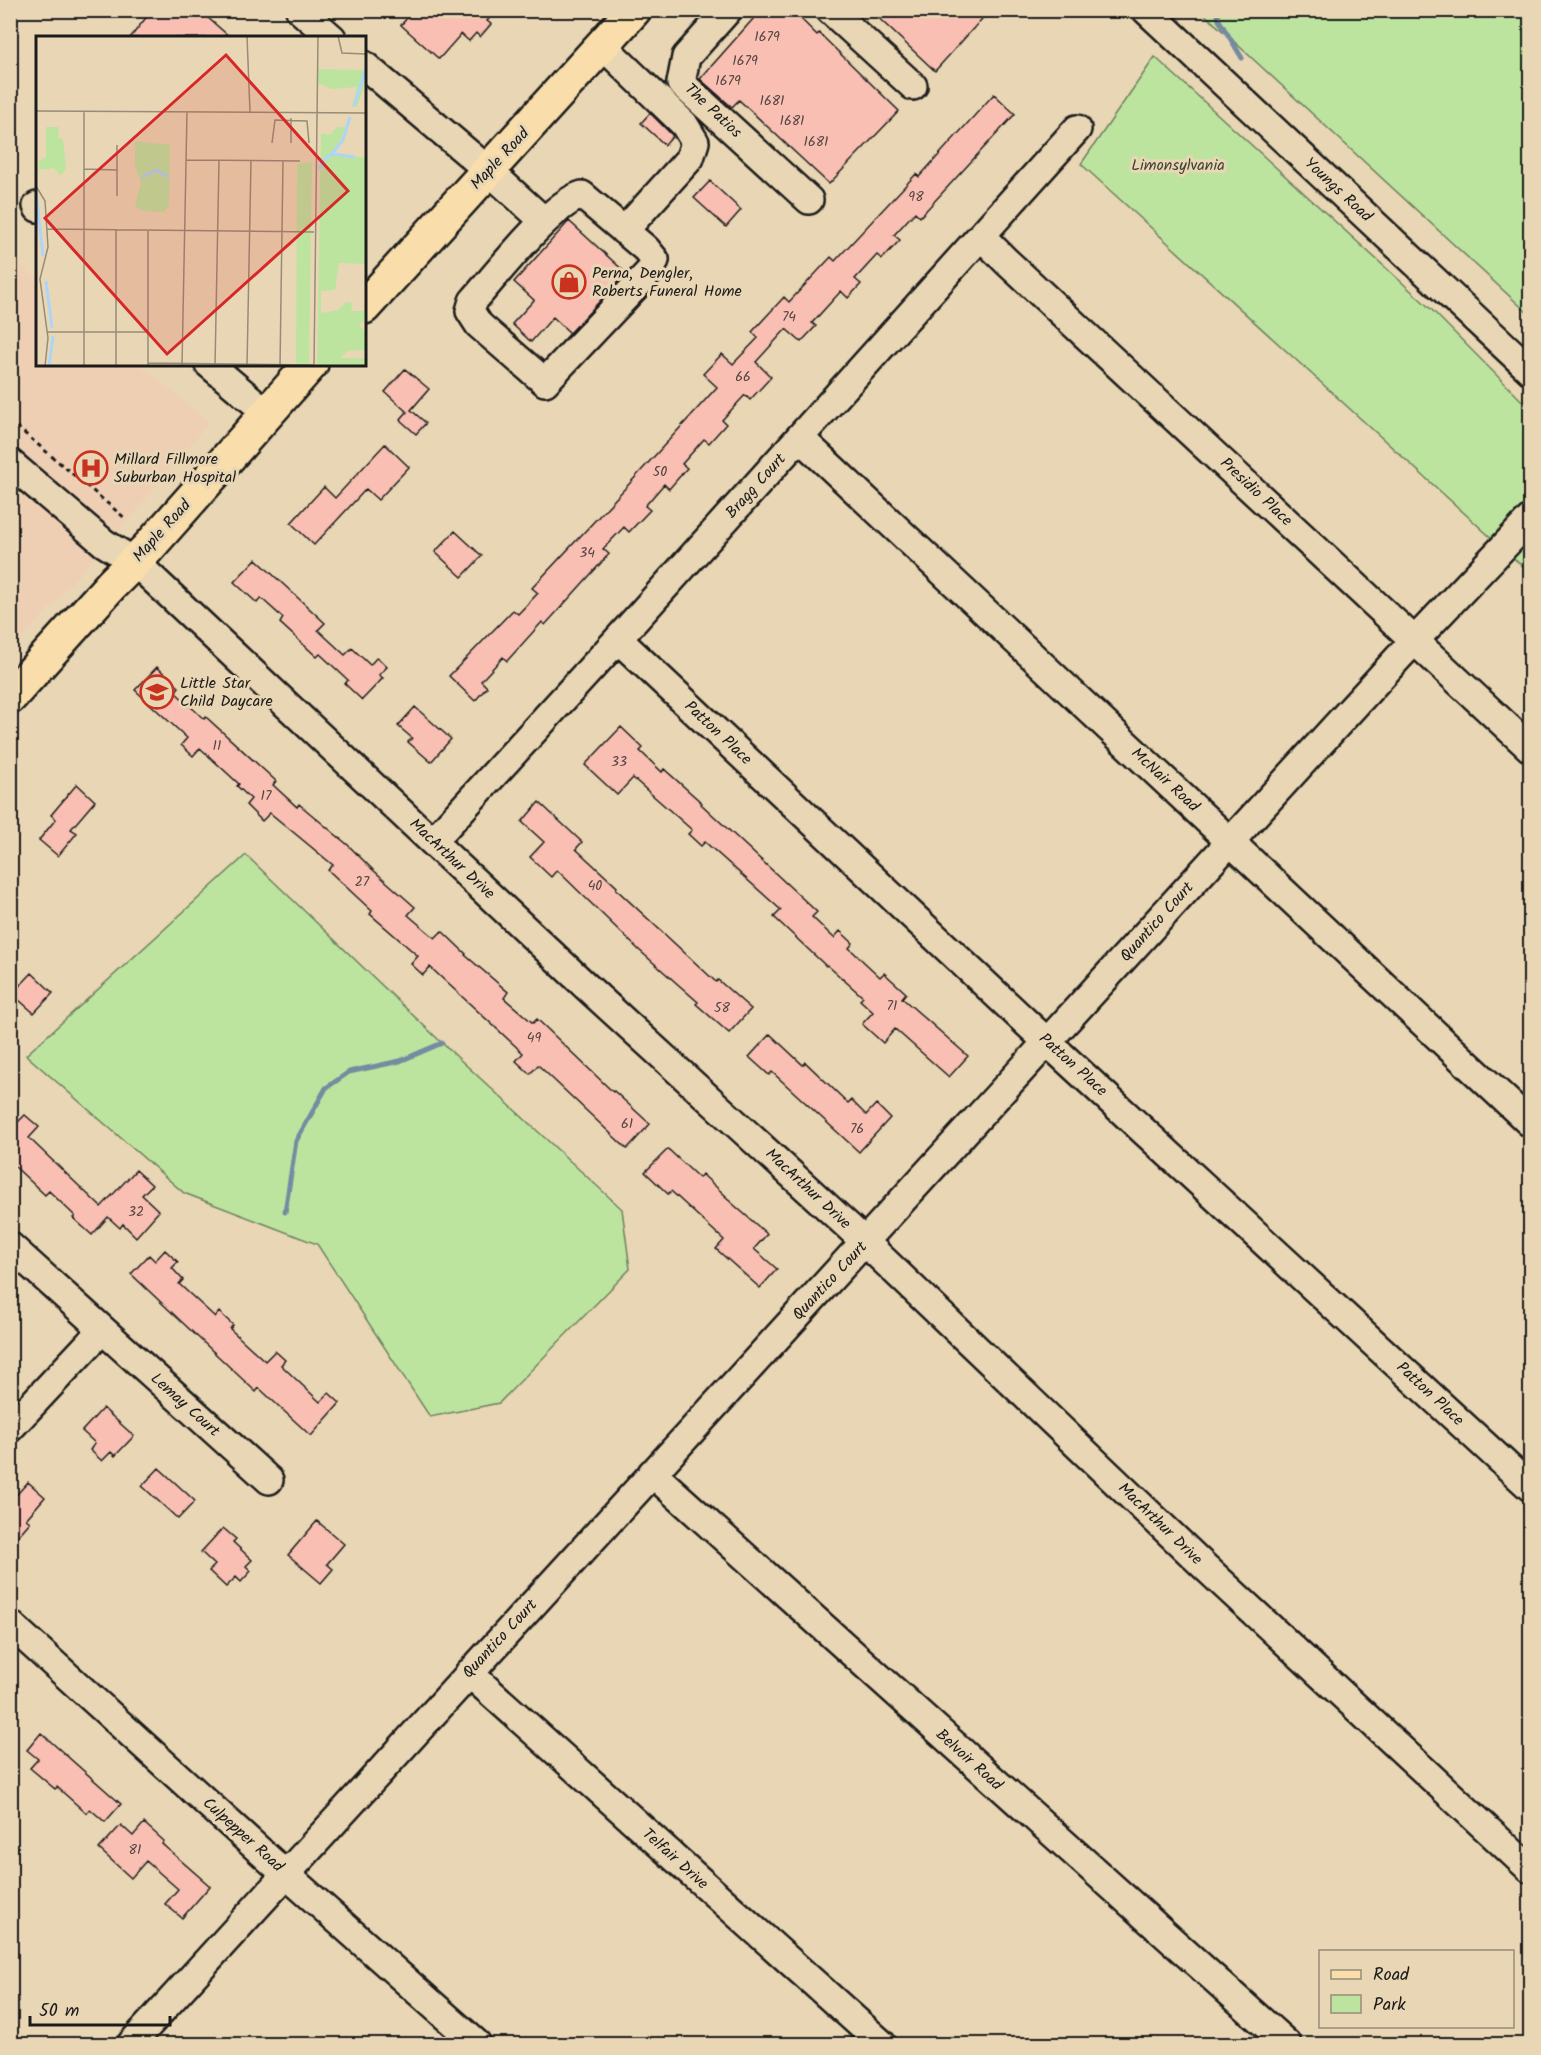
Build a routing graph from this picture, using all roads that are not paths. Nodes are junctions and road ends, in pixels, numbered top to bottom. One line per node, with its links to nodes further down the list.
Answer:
1 (300, 10): 6 (street)
2 (634, 10): 7 (main road, Maple Road)
3 (728, 10): 12 (street, The Patios)
4 (830, 10): 9 (street)
5 (1146, 10): 19 (street, Youngs Road)
6 (330, 36)
7 (602, 45): 11 (main road, Maple Road); 14 (street)
8 (366, 67): 11 (street)
9 (913, 86)
10 (1077, 129): 15 (street, Bragg Court)
11 (489, 171): 13 (street); 16 (main road, Maple Road)
12 (809, 201)
13 (544, 221): 14 (street); 14 (street)
14 (624, 231)
15 (982, 237): 21 (street, Bragg Court); 26 (street, Presidio Place)
16 (366, 305)
17 (211, 366): 20 (street)
18 (309, 366): 20 (main road, Maple Road)
19 (1530, 370)
20 (267, 413): 24 (main road, Maple Road)
21 (800, 438): 25 (street, Bragg Court); 30 (street, McNair Road)
22 (10, 463): 24 (street, MacArthur Drive)
23 (1530, 519): 26 (street, Quantico Court)
24 (135, 562): 27 (main road, Maple Road); 29 (street, MacArthur Drive)
25 (618, 639): 29 (street, Bragg Court); 31 (street, Patton Place)
26 (1415, 641): 28 (street, Presidio Place); 30 (street, Quantico Court)
27 (10, 697)
28 (1530, 748)
29 (433, 841): 33 (street, MacArthur Drive)
30 (1231, 841): 31 (street, Quantico Court); 32 (street, McNair Road)
31 (1047, 1042): 33 (street, Quantico Court); 39 (street, Patton Place)
32 (1530, 1123)
33 (866, 1243): 37 (street, Quantico Court); 42 (street, MacArthur Drive)
34 (10, 1246): 35 (street, Lemay Court)
35 (102, 1330): 36 (street); 38 (street, Lemay Court)
36 (10, 1428)
37 (652, 1473): 41 (street, Quantico Court); 47 (street, Belvoir Road)
38 (268, 1480)
39 (1530, 1487)
40 (10, 1624): 43 (street, Culpepper Road)
41 (469, 1673): 43 (street, Quantico Court); 46 (street, Telfair Drive)
42 (1530, 1869)
43 (286, 1874): 44 (street, Quantico Court); 45 (street, Culpepper Road)
44 (130, 2044)
45 (477, 2044)
46 (882, 2044)
47 (1287, 2044)

